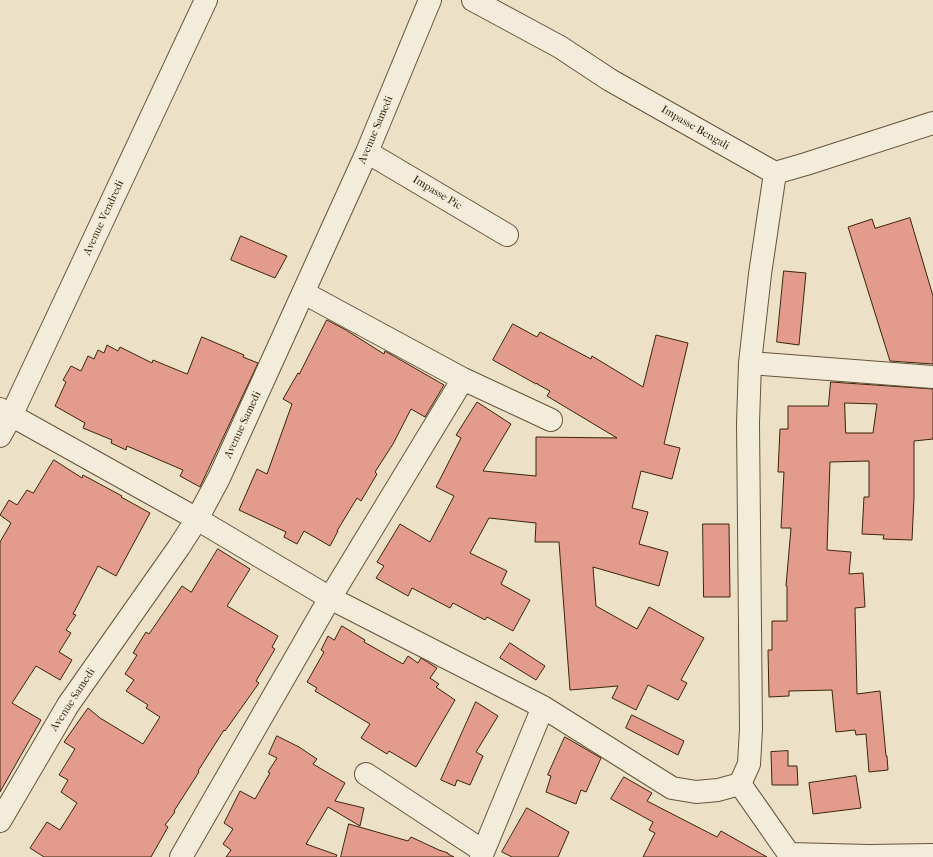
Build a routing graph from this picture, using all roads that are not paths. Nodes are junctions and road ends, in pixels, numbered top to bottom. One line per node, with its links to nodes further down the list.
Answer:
1 (206, 0): 12 (street, Avenue Vendredi)
2 (430, 0): 5 (street, Avenue Samedi)
3 (473, 0): 6 (street, Impasse Bengali)
4 (933, 123): 6 (street)
5 (367, 152): 7 (street, Impasse Pic); 8 (street, Avenue Samedi)
6 (775, 173): 9 (street)
7 (507, 235)
8 (304, 293): 11 (street); 15 (street, Avenue Samedi)
9 (750, 363): 10 (street); 19 (street)
10 (933, 377)
11 (463, 379): 13 (street); 16 (street)
12 (6, 413): 14 (street, Avenue Vendredi); 15 (street)
13 (551, 420)
14 (0, 436)
15 (197, 519): 16 (street); 20 (street, Avenue Samedi)
16 (330, 598): 17 (street); 25 (street)
17 (544, 707): 19 (street); 21 (street)
18 (366, 774): 21 (street)
19 (740, 784): 22 (street)
20 (0, 821)
21 (482, 854)
22 (788, 855): 24 (street)
23 (933, 855): 24 (street)
24 (869, 856)
25 (181, 857)

